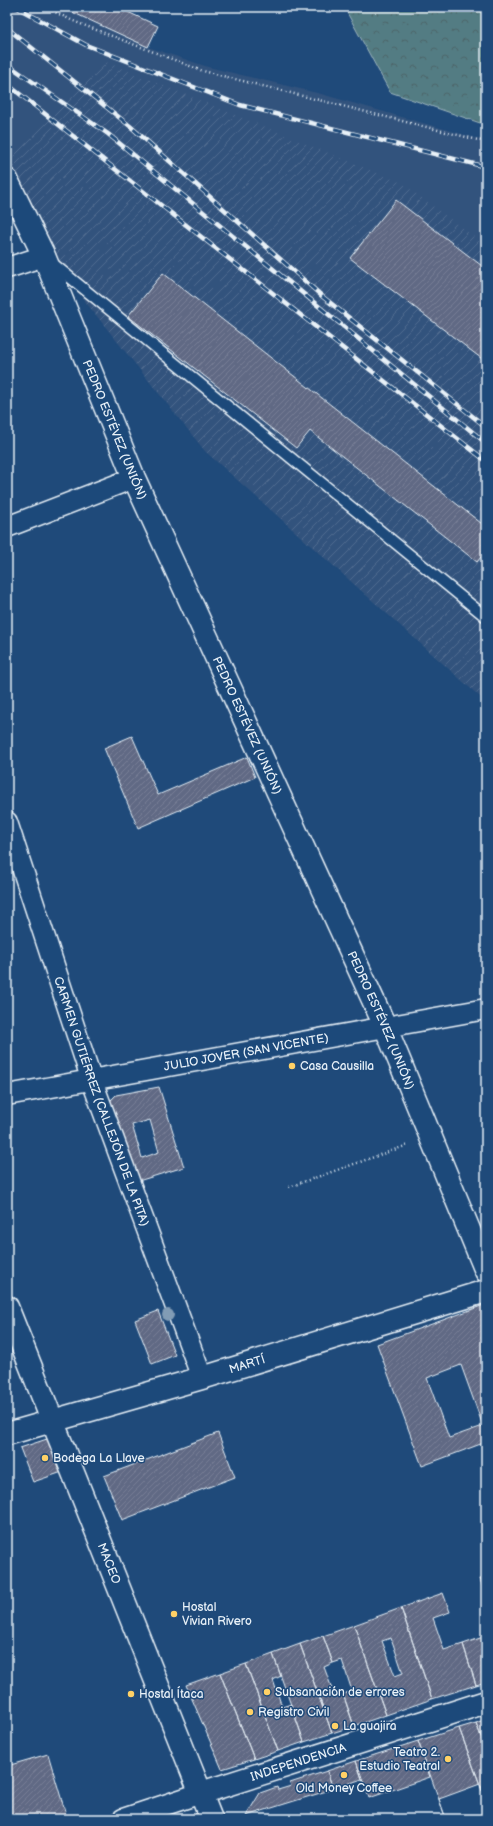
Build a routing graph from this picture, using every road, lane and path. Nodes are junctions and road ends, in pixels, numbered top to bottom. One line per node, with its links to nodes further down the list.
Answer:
1 (45, 7): 2 (path)
2 (486, 142)
3 (7, 180): 4 (street, PEDRO ESTÉVEZ (UNIÓN))
4 (44, 256): 5 (street); 6 (street, PEDRO ESTÉVEZ (UNIÓN)); 8 (lane)
5 (7, 268)
6 (134, 478): 7 (street); 11 (street, PEDRO ESTÉVEZ (UNIÓN))
7 (7, 527)
8 (486, 617)
9 (7, 822): 12 (street, CARMEN GUTIÉRREZ (CALLEJÓN DE LA PITA))
10 (486, 1009): 11 (street, JULIO JOVER (SAN VICENTE))
11 (385, 1026): 12 (street, JULIO JOVER (SAN VICENTE)); 14 (street, PEDRO ESTÉVEZ (UNIÓN))
12 (92, 1081): 13 (street, JULIO JOVER (SAN VICENTE)); 19 (street, CARMEN GUTIÉRREZ (CALLEJÓN DE LA PITA))
13 (7, 1095)
14 (431, 1137): 15 (path); 16 (street, PEDRO ESTÉVEZ (UNIÓN))
15 (289, 1187)
16 (486, 1271)
17 (486, 1292): 19 (street, MARTÍ)
18 (7, 1307): 20 (street, MACEO)
19 (202, 1378): 20 (street, MARTÍ)
20 (54, 1422): 21 (street, MARTÍ); 23 (street, MACEO)
21 (7, 1434)
22 (486, 1702): 23 (street, INDEPENDENCIA)
23 (201, 1793): 24 (street); 25 (street, MACEO)
24 (123, 1819)
25 (211, 1819)

